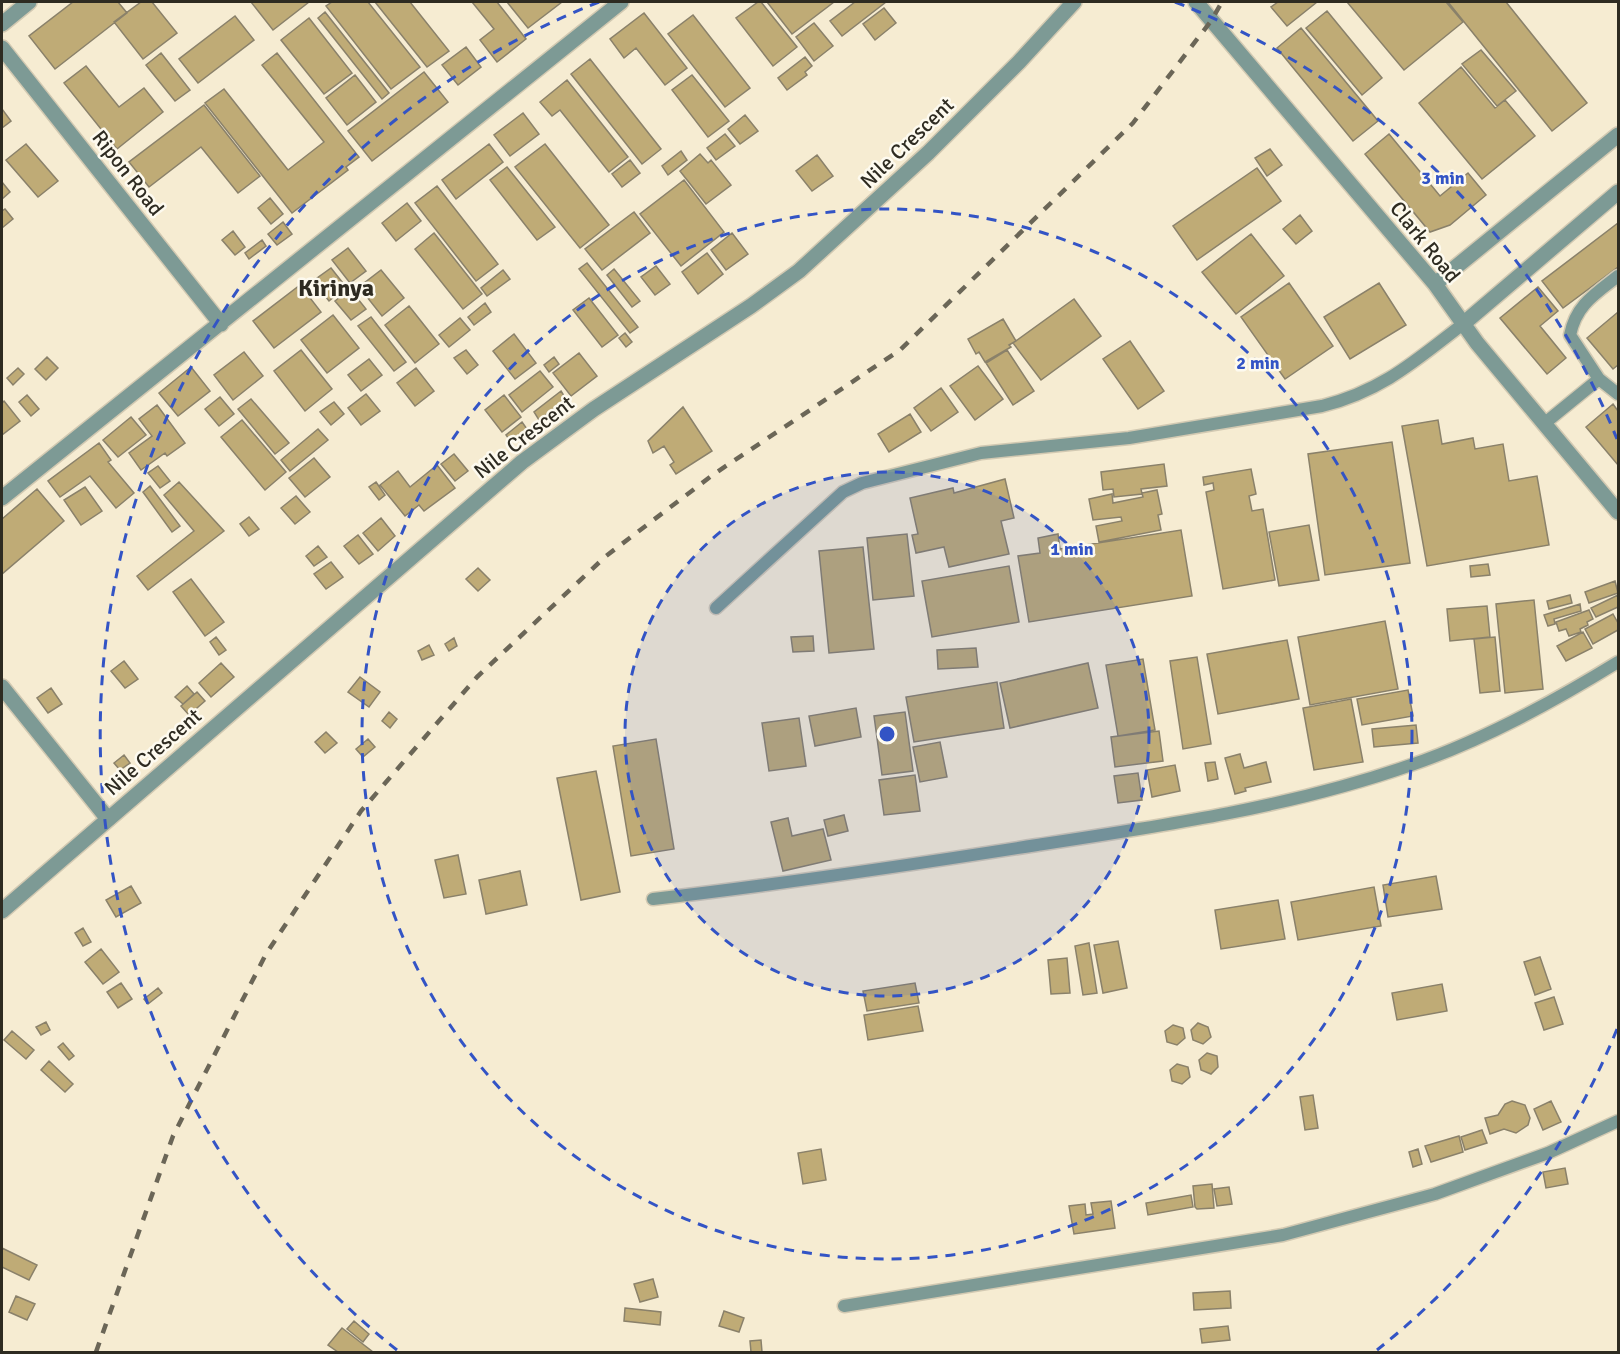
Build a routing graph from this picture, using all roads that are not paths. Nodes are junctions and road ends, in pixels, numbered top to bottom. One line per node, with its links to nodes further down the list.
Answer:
1 (29, 2): 5 (street)
2 (621, 2): 11 (street)
3 (1074, 2): 21 (street, Nile Crescent)
4 (1196, 2): 10 (street, Clark Road)
5 (2, 24)
6 (2, 48): 11 (street, Ripon Road)
7 (1618, 135): 10 (street)
8 (1618, 192): 12 (street)
9 (1618, 276): 13 (lane)
10 (1435, 284): 12 (street, Clark Road)
11 (221, 324): 16 (street)
12 (1463, 324): 15 (street, Clark Road); 18 (lane)
13 (1599, 379): 14 (lane); 15 (lane)
14 (1618, 394)
15 (1545, 423): 17 (street, Clark Road)
16 (2, 498)
17 (1618, 512)
18 (716, 608)
19 (1618, 662): 22 (lane)
20 (2, 687): 21 (street)
21 (108, 819): 23 (street, Nile Crescent)
22 (653, 899)
23 (2, 911)
24 (1618, 1121): 25 (lane)
25 (844, 1306)

